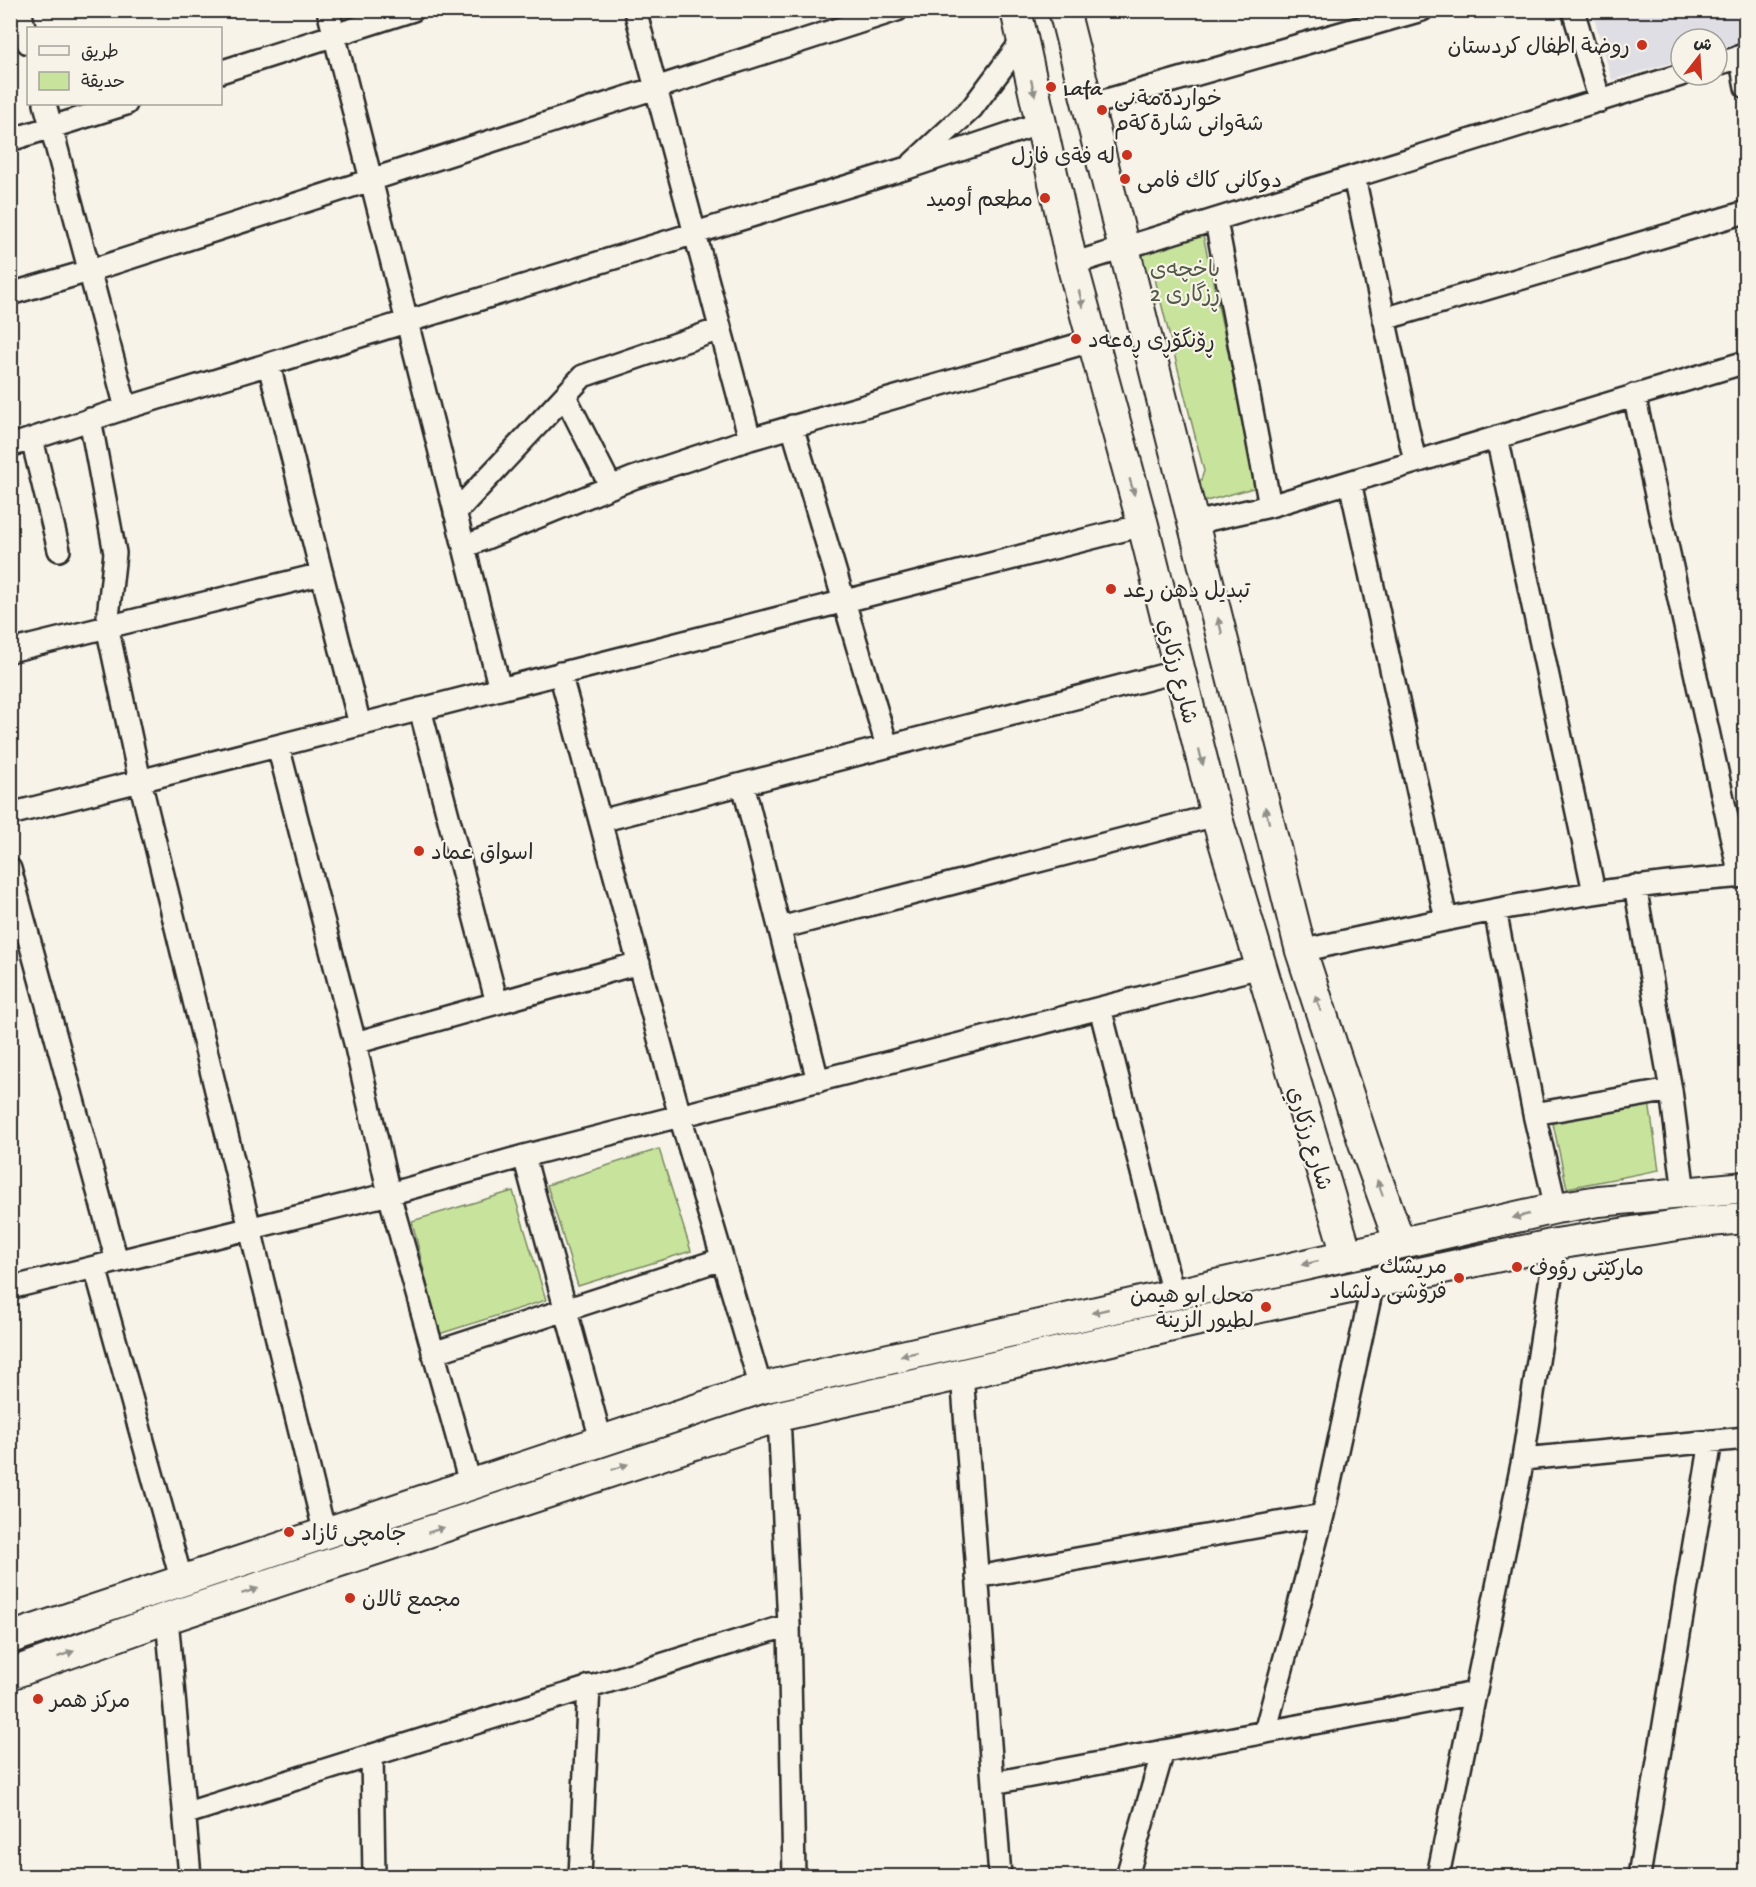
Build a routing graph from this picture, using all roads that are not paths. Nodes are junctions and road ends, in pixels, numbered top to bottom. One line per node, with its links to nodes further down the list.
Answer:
1 (20, 10): 11 (street)
2 (328, 10): 10 (street)
3 (413, 10): 10 (street)
4 (635, 10): 17 (street)
5 (897, 10): 17 (street)
6 (1016, 10): 12 (street, شارع رزكاري)
7 (1064, 10): 21 (street)
8 (1422, 10): 21 (street)
9 (1573, 10): 18 (street)
10 (335, 35): 14 (street); 27 (street)
11 (27, 39)
12 (1022, 41): 22 (street, شارع رزكاري, one-way to 22); 25 (street)
13 (1743, 56): 16 (street)
14 (222, 71)
15 (1669, 79): 18 (street)
16 (1746, 87)
17 (656, 90): 27 (street); 30 (street)
18 (1600, 100): 26 (street)
19 (45, 105): 23 (street)
20 (123, 105): 23 (street)
21 (1089, 105): 31 (street)
22 (1041, 123): 25 (street); 32 (street, شارع رزكاري)
23 (51, 128): 24 (street); 33 (street)
24 (10, 140)
25 (907, 168): 30 (street)
26 (1354, 177): 29 (street); 35 (street)
27 (372, 181): 33 (street); 36 (street)
28 (1746, 212): 35 (street)
29 (1216, 221): 31 (street); 53 (street)
30 (694, 232): 36 (street); 37 (street)
31 (1123, 250): 32 (street); 55 (street)
32 (1072, 264): 38 (street, شارع رزكاري, one-way to 38)
33 (89, 272): 34 (street); 43 (street)
34 (10, 294)
35 (1384, 319): 50 (street)
36 (407, 322): 40 (street); 54 (street)
37 (720, 329): 42 (street); 48 (street)
38 (1091, 340): 45 (street); 56 (street, شارع رزكاري, one-way to 56)
39 (1746, 362): 41 (street)
40 (269, 365): 43 (street); 59 (street)
41 (1634, 395): 46 (street); 76 (street)
42 (565, 396): 52 (street); 54 (street)
43 (126, 408): 44 (street)
44 (90, 419): 47 (street); 61 (street)
45 (792, 426): 48 (street); 60 (street)
46 (1497, 437): 50 (street); 78 (street)
47 (32, 439): 49 (street); 58 (street)
48 (750, 439): 52 (street)
49 (10, 446)
50 (1415, 462): 51 (street)
51 (1350, 482): 53 (street); 80 (street)
52 (611, 487): 57 (street)
53 (1270, 506): 55 (street)
54 (455, 513): 57 (street)
55 (1194, 523): 82 (street, one-way to 55)
56 (1143, 525): 60 (street); 63 (street, شارع رزكاري)
57 (464, 547): 65 (street)
58 (59, 550)
59 (322, 574): 61 (street); 67 (street)
60 (846, 603): 64 (street); 69 (street)
61 (107, 626): 62 (street); 70 (street)
62 (10, 651)
63 (1179, 671): 69 (street); 73 (street, شارع رزكاري, one-way to 73)
64 (560, 674): 65 (street); 74 (street)
65 (500, 689): 66 (street)
66 (420, 709): 67 (street); 85 (street)
67 (360, 725): 68 (street)
68 (278, 746): 70 (street); 87 (street)
69 (887, 746): 71 (street)
70 (140, 781): 72 (street); 101 (street)
71 (743, 784): 74 (street); 81 (street)
72 (10, 814)
73 (1216, 815): 81 (street); 84 (street, شارع رزكاري)
74 (600, 821): 83 (street)
75 (10, 869): 107 (street)
76 (1743, 876): 77 (street)
77 (1635, 886): 78 (street); 89 (street)
78 (1594, 892): 79 (street)
79 (1495, 910): 80 (street); 90 (street)
80 (1446, 919): 82 (street)
81 (780, 928): 88 (street)
82 (1301, 951): 92 (street, one-way to 82)
83 (639, 963): 85 (street); 91 (street)
84 (1260, 967): 86 (street); 94 (street, شارع رزكاري)
85 (497, 1003): 87 (street)
86 (1100, 1008): 88 (street); 111 (street)
87 (355, 1043): 97 (street)
88 (818, 1081): 91 (street)
89 (1671, 1090): 90 (street); 96 (street)
90 (1534, 1114): 99 (street)
91 (680, 1116): 93 (street); 106 (street)
92 (1365, 1149): 94 (street); 103 (street, one-way to 92)
93 (524, 1156): 97 (street); 112 (street)
94 (1319, 1164): 105 (street, شارع رزكاري)
95 (1746, 1187): 96 (street)
96 (1684, 1193): 98 (street)
97 (389, 1194): 101 (street); 113 (street)
98 (1623, 1199): 99 (street); 102 (street)
99 (1556, 1208): 103 (street, one-way to 103)
100 (1746, 1218): 102 (street)
101 (248, 1227): 107 (street); 125 (street)
102 (1628, 1233): 104 (street)
103 (1400, 1243): 105 (street)
104 (1556, 1244): 109 (street); 122 (street)
105 (1347, 1255): 111 (street, one-way to 111)
106 (722, 1258): 112 (street); 116 (street)
107 (117, 1261): 108 (street)
108 (95, 1267): 110 (street); 127 (street)
109 (1373, 1283): 115 (street); 124 (street)
110 (10, 1288)
111 (1173, 1294): 114 (street, one-way to 114)
112 (566, 1309): 113 (street); 120 (street)
113 (434, 1353): 123 (street)
114 (868, 1362): 116 (street); 117 (street)
115 (962, 1374): 117 (street); 126 (street)
116 (761, 1388): 120 (street)
117 (874, 1394): 118 (street)
118 (779, 1416): 128 (street, one-way to 118); 129 (street)
119 (1746, 1438): 121 (street)
120 (601, 1440): 123 (street)
121 (1710, 1441): 122 (street); 146 (street)
122 (1523, 1459): 133 (street)
123 (470, 1484): 125 (street)
124 (1323, 1515): 126 (street); 134 (street)
125 (325, 1534): 127 (street)
126 (977, 1577): 137 (street)
127 (182, 1582): 130 (street)
128 (167, 1618): 131 (street, one-way to 128); 138 (street)
129 (789, 1624): 132 (street); 142 (street)
130 (10, 1638)
131 (10, 1674)
132 (589, 1686): 136 (street); 141 (street)
133 (1475, 1693): 134 (street); 145 (street)
134 (1265, 1732): 135 (street)
135 (1163, 1751): 137 (street); 144 (street)
136 (372, 1755): 138 (street); 140 (street)
137 (993, 1783): 143 (street)
138 (187, 1813): 139 (street)
139 (190, 1876)
140 (374, 1876)
141 (580, 1876)
142 (794, 1876)
143 (1000, 1876)
144 (1127, 1876)
145 (1438, 1876)
146 (1639, 1876)

